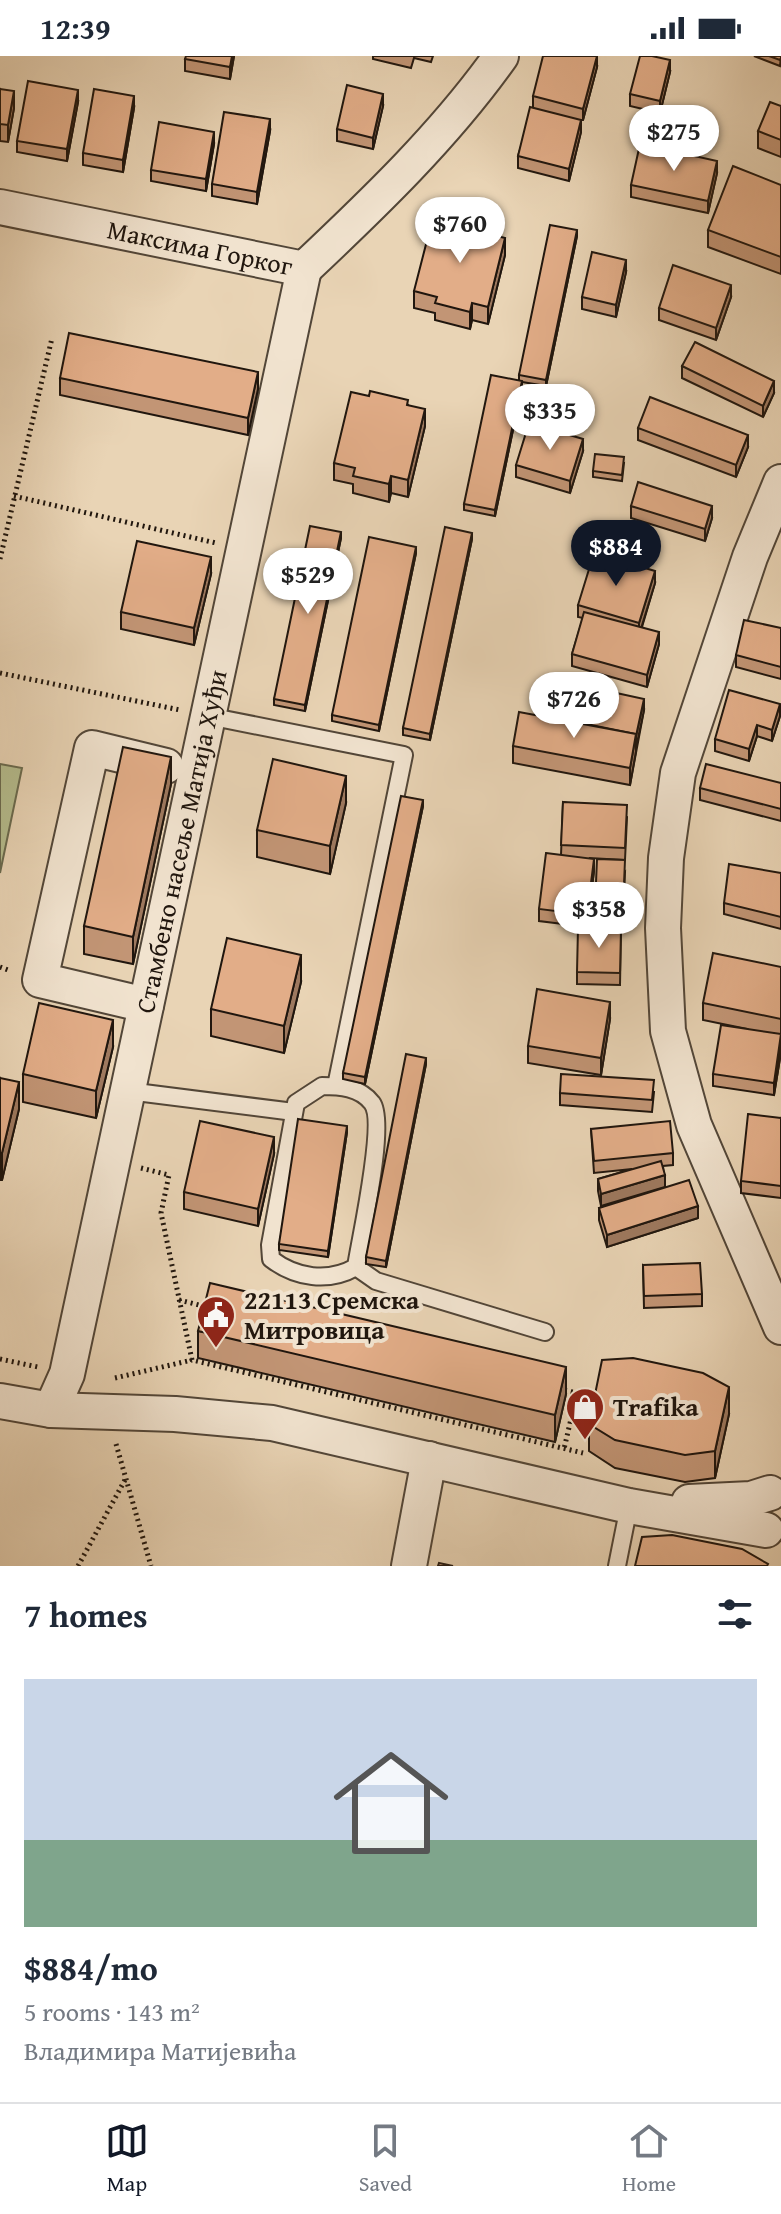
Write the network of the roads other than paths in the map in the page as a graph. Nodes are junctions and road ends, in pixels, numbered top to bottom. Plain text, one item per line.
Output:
1 (501, 56) edge
2 (0, 207) edge
3 (304, 269) junction
4 (781, 482) edge
5 (208, 716) junction
6 (196, 773) junction
7 (146, 1005) junction
8 (336, 1086) junction
9 (128, 1091) junction
10 (294, 1112) junction
11 (356, 1267) junction
12 (781, 1327) edge
13 (545, 1332) dead end
14 (0, 1401) edge
15 (51, 1410) junction
16 (429, 1459) junction
17 (776, 1486) edge
18 (629, 1506) junction
19 (774, 1541) edge
20 (409, 1566) edge
21 (617, 1566) edge

1 - 3 street, Максима Горког
2 - 3 street, Максима Горког
3 - 5 street, Стамбено насеље Матија Хуђи
4 - 12 street
5 - 6 street, Стамбено насеље Матија Хуђи
5 - 8 lane
6 - 7 street, Стамбено насеље Матија Хуђи
6 - 7 street
7 - 9 street, Стамбено насеље Матија Хуђи
8 - 10 lane
8 - 11 lane
9 - 10 lane
9 - 15 street, Стамбено насеље Матија Хуђи
10 - 11 lane
11 - 13 lane
14 - 15 street
15 - 16 street
16 - 18 street
16 - 20 street
17 - 18 street
17 - 19 street
18 - 19 street
18 - 21 lane

